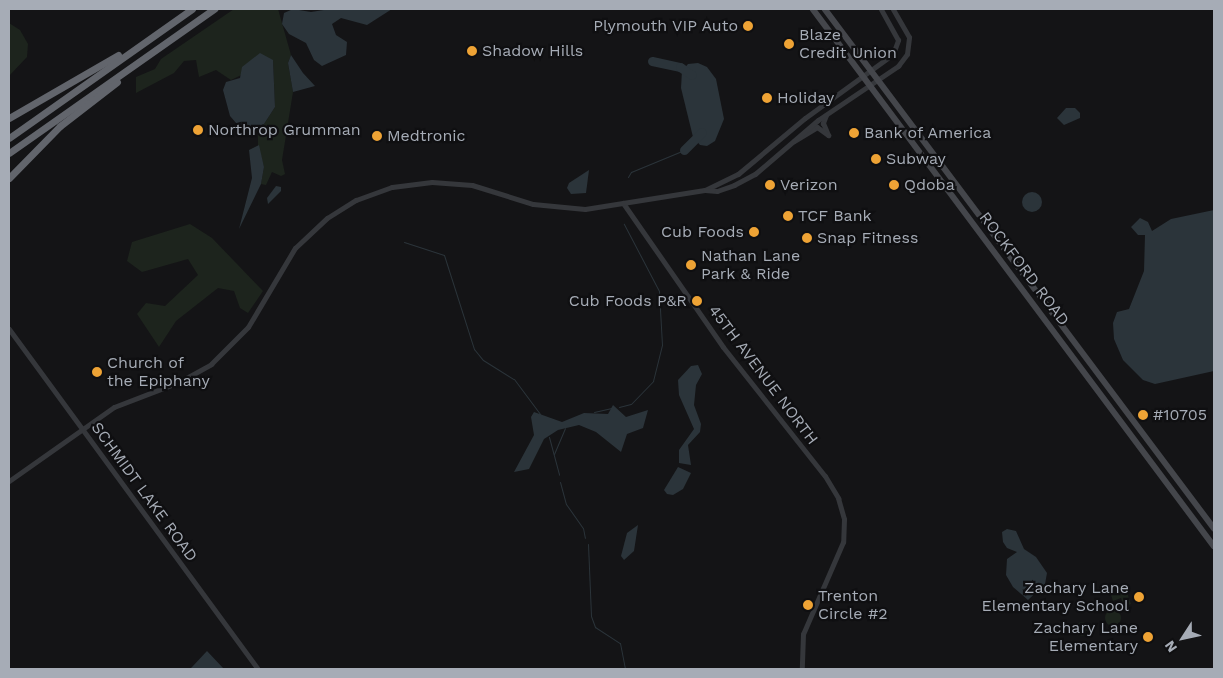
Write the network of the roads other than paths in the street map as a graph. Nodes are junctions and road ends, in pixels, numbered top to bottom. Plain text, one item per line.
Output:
1 (192, 9) edge
2 (214, 9) edge
3 (813, 9) edge
4 (825, 9) edge
5 (882, 9) edge
6 (893, 9) edge
7 (145, 42) junction
8 (152, 52) junction
9 (871, 72) junction
10 (862, 78) junction
11 (877, 80) junction
12 (867, 86) junction
13 (826, 115) junction
14 (9, 118) edge
15 (9, 138) edge
16 (790, 143) junction
17 (9, 153) edge
18 (9, 178) edge
19 (705, 190) junction
20 (623, 203) junction
21 (9, 329) edge
22 (82, 429) junction
23 (9, 481) edge
24 (1214, 528) edge
25 (1214, 546) edge
26 (258, 669) edge
27 (802, 669) edge

1 - 7 highway
2 - 8 highway
3 - 10 main road, ROCKFORD ROAD
4 - 9 main road, ROCKFORD ROAD
5 - 9 street
6 - 11 street
7 - 14 highway
7 - 15 highway
8 - 17 highway
8 - 18 highway
9 - 10 street
9 - 11 main road, ROCKFORD ROAD
10 - 12 main road, ROCKFORD ROAD
10 - 19 street
11 - 12 street
11 - 24 main road, ROCKFORD ROAD
12 - 13 street
12 - 25 main road, ROCKFORD ROAD
13 - 16 street
13 - 16 street
16 - 19 street
19 - 20 street
20 - 22 street
20 - 27 street, 45TH AVENUE NORTH
21 - 22 street, SCHMIDT LAKE ROAD
22 - 23 street
22 - 26 street, SCHMIDT LAKE ROAD

